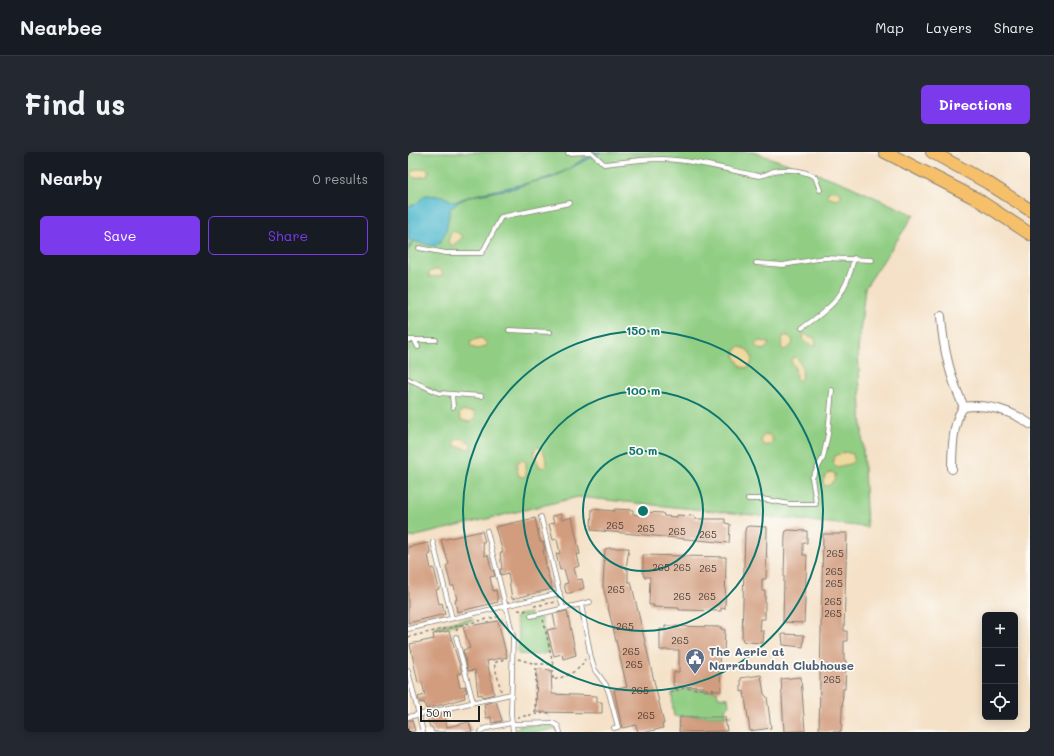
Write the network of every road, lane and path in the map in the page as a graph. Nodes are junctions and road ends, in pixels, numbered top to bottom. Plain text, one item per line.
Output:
1 (885, 152) edge
2 (932, 152) edge
3 (568, 153) edge
4 (820, 190) dead end
5 (570, 203) dead end
6 (1030, 210) edge
7 (1030, 234) edge
8 (419, 248) dead end
9 (854, 258) junction
10 (872, 260) dead end
11 (756, 263) dead end
12 (941, 316) dead end
13 (802, 328) dead end
14 (509, 330) dead end
15 (550, 332) dead end
16 (408, 340) edge
17 (415, 340) junction
18 (436, 340) dead end
19 (418, 347) dead end
20 (408, 379) edge
21 (832, 390) dead end
22 (452, 395) junction
23 (481, 396) dead end
24 (964, 406) junction
25 (453, 407) dead end
26 (1030, 424) edge
27 (952, 469) dead end
28 (748, 499) dead end
29 (541, 517) dead end
30 (487, 531) dead end
31 (433, 542) dead end
32 (560, 593) junction
33 (562, 601) junction
34 (590, 602) dead end
35 (580, 604) junction
36 (506, 606) junction
37 (563, 608) junction
38 (541, 613) junction
39 (508, 616) junction
40 (531, 616) dead end
41 (452, 618) junction
42 (460, 625) junction
43 (408, 629) edge
44 (408, 637) edge
45 (456, 637) joint
46 (590, 655) junction
47 (509, 657) dead end
48 (516, 659) dead end
49 (536, 664) junction
50 (553, 664) junction
51 (408, 671) edge
52 (533, 689) dead end
53 (536, 689) junction
54 (718, 690) dead end
55 (670, 692) dead end
56 (511, 694) junction
57 (502, 696) junction
58 (473, 702) junction
59 (535, 713) junction
60 (419, 715) junction
61 (550, 716) dead end
62 (408, 717) edge
63 (511, 717) junction
64 (512, 724) junction
65 (614, 728) dead end
66 (423, 732) edge
67 (480, 732) edge
68 (513, 732) edge
69 (560, 732) edge

1 - 7 main road
2 - 6 main road
3 - 4 lane
5 - 8 lane
9 - 10 lane
9 - 11 lane
9 - 13 lane
12 - 24 street
14 - 15 lane
16 - 17 lane
17 - 18 lane
17 - 19 lane
20 - 22 lane
21 - 28 lane
22 - 23 lane
22 - 25 lane
24 - 26 street
24 - 27 street
29 - 32 lane
30 - 36 lane
31 - 41 lane
32 - 33 lane
32 - 36 lane
33 - 37 lane
33 - 39 path
34 - 35 lane
35 - 37 lane
35 - 46 lane
36 - 39 lane
36 - 41 lane
37 - 38 lane
38 - 40 lane
38 - 50 path
39 - 42 path
39 - 56 lane
41 - 43 lane
42 - 44 path
42 - 45 path
45 - 58 lane
46 - 50 path
46 - 65 lane
47 - 57 path
48 - 49 path
49 - 50 path
49 - 53 path
51 - 60 lane
52 - 53 path
53 - 59 path
54 - 55 path
56 - 57 lane
56 - 63 lane
57 - 58 lane
58 - 60 lane
59 - 61 path
59 - 63 path
60 - 62 lane
60 - 66 lane
63 - 64 lane
64 - 67 lane
64 - 68 lane
64 - 69 lane

